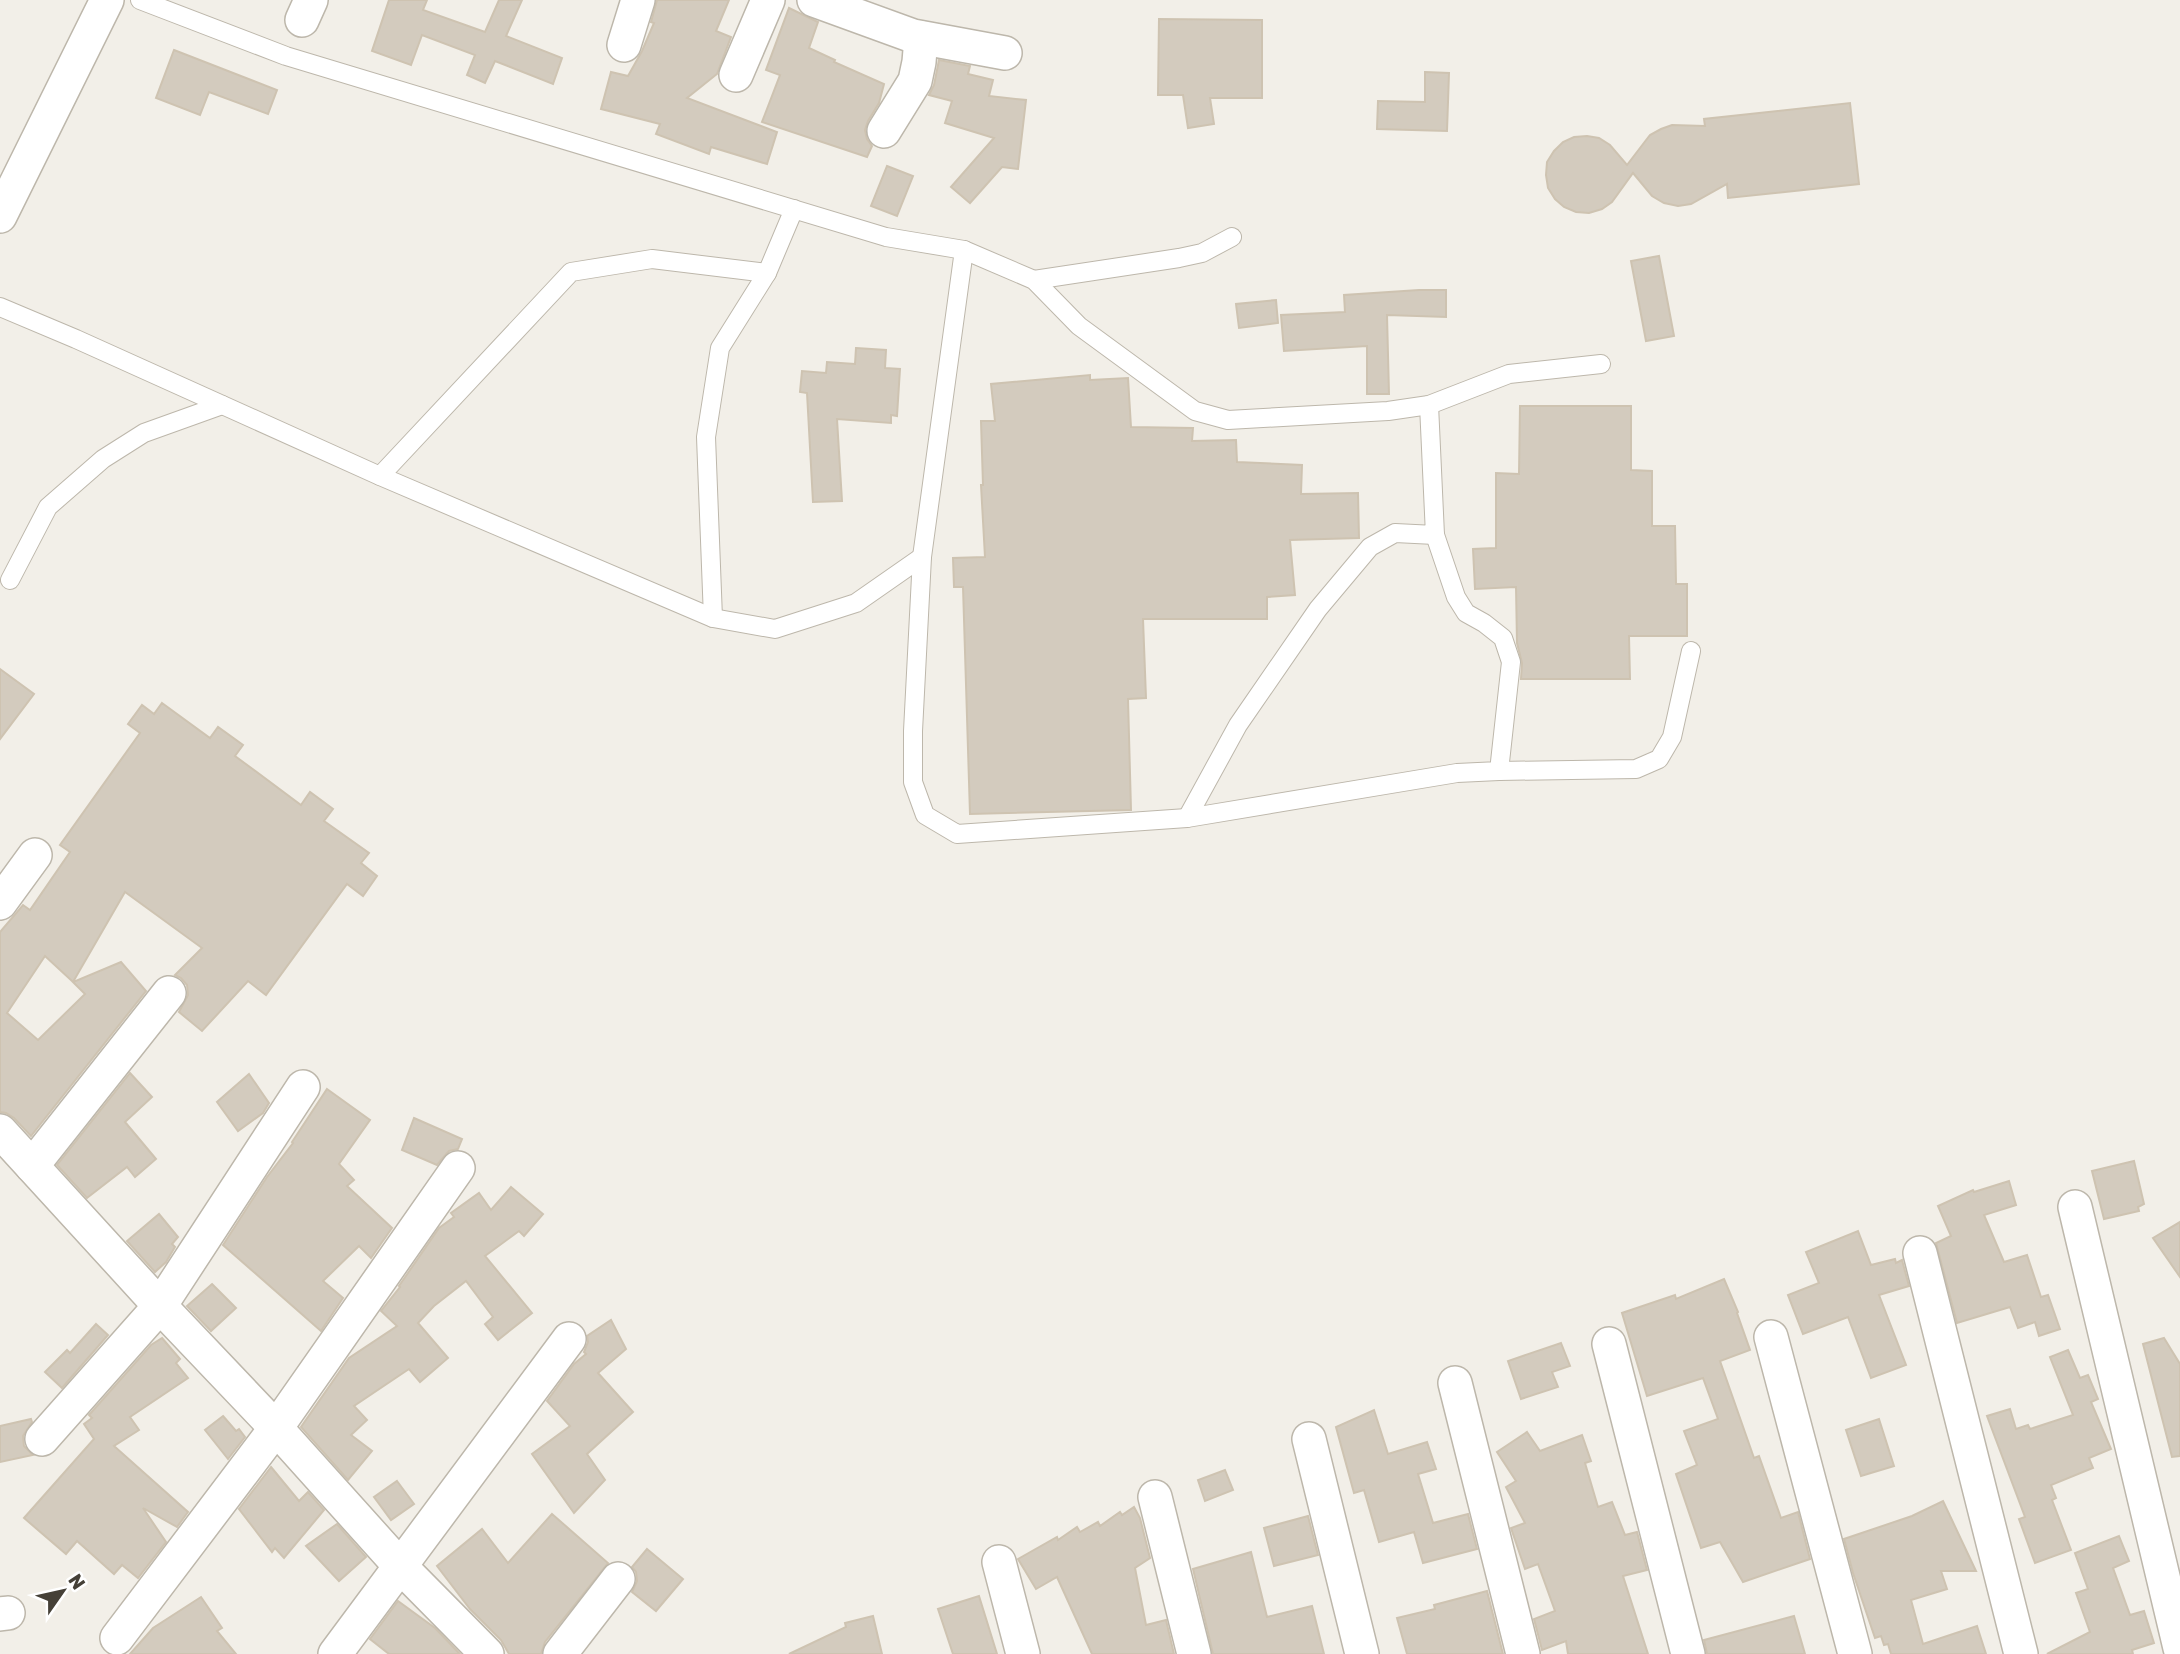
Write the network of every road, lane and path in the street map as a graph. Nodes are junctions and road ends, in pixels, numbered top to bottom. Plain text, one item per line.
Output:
1 (107, 0) edge
2 (140, 0) edge
3 (638, 0) edge
4 (768, 0) edge
5 (814, 0) edge
6 (921, 38) junction
7 (624, 45) dead end
8 (1005, 53) dead end
9 (736, 75) dead end
10 (884, 131) dead end
11 (794, 209) junction
12 (0, 216) edge
13 (1232, 237) dead end
14 (964, 250) junction
15 (767, 273) junction
16 (1034, 280) junction
17 (0, 307) edge
18 (1601, 363) dead end
19 (222, 405) junction
20 (1429, 405) junction
21 (380, 476) junction
22 (1435, 535) junction
23 (922, 557) junction
24 (10, 580) dead end
25 (713, 618) junction
26 (1691, 651) dead end
27 (1499, 771) junction
28 (1187, 818) junction
29 (35, 855) dead end
30 (0, 903) edge
31 (169, 993) dead end
32 (303, 1087) dead end
33 (0, 1131) edge
34 (32, 1166) junction
35 (458, 1168) dead end
36 (2075, 1207) dead end
37 (1920, 1254) dead end
38 (160, 1306) junction
39 (1771, 1337) dead end
40 (569, 1339) dead end
41 (1609, 1344) dead end
42 (1455, 1383) dead end
43 (276, 1428) junction
44 (42, 1439) dead end
45 (1308, 1439) dead end
46 (1155, 1497) dead end
47 (999, 1562) dead end
48 (400, 1566) junction
49 (618, 1579) dead end
50 (117, 1638) dead end
51 (2180, 1648) edge
52 (335, 1654) edge
53 (487, 1654) edge
54 (560, 1654) edge
55 (1023, 1654) edge
56 (1194, 1654) edge
57 (1362, 1654) edge
58 (1523, 1654) edge
59 (1688, 1654) edge
60 (1855, 1654) edge
61 (2021, 1654) edge

1 - 12 street
2 - 11 lane
3 - 7 street
4 - 9 street
5 - 6 street
6 - 8 street
6 - 10 street
11 - 14 lane
11 - 15 lane
13 - 16 lane
14 - 16 lane
14 - 23 lane
15 - 21 lane
15 - 25 lane
16 - 20 lane
17 - 19 lane
18 - 20 lane
19 - 21 lane
19 - 24 lane
20 - 22 lane
21 - 25 lane
22 - 27 lane
22 - 28 lane
23 - 25 lane
23 - 28 lane
26 - 27 lane
27 - 28 lane
29 - 30 street
31 - 34 street
32 - 38 street
33 - 34 street
34 - 38 street
35 - 43 street
36 - 51 street
37 - 61 street
38 - 43 street
38 - 44 street
39 - 60 street
40 - 48 street
41 - 59 street
42 - 58 street
43 - 48 street
43 - 50 street
45 - 57 street
46 - 56 street
47 - 55 street
48 - 52 street
48 - 53 street
49 - 54 street

